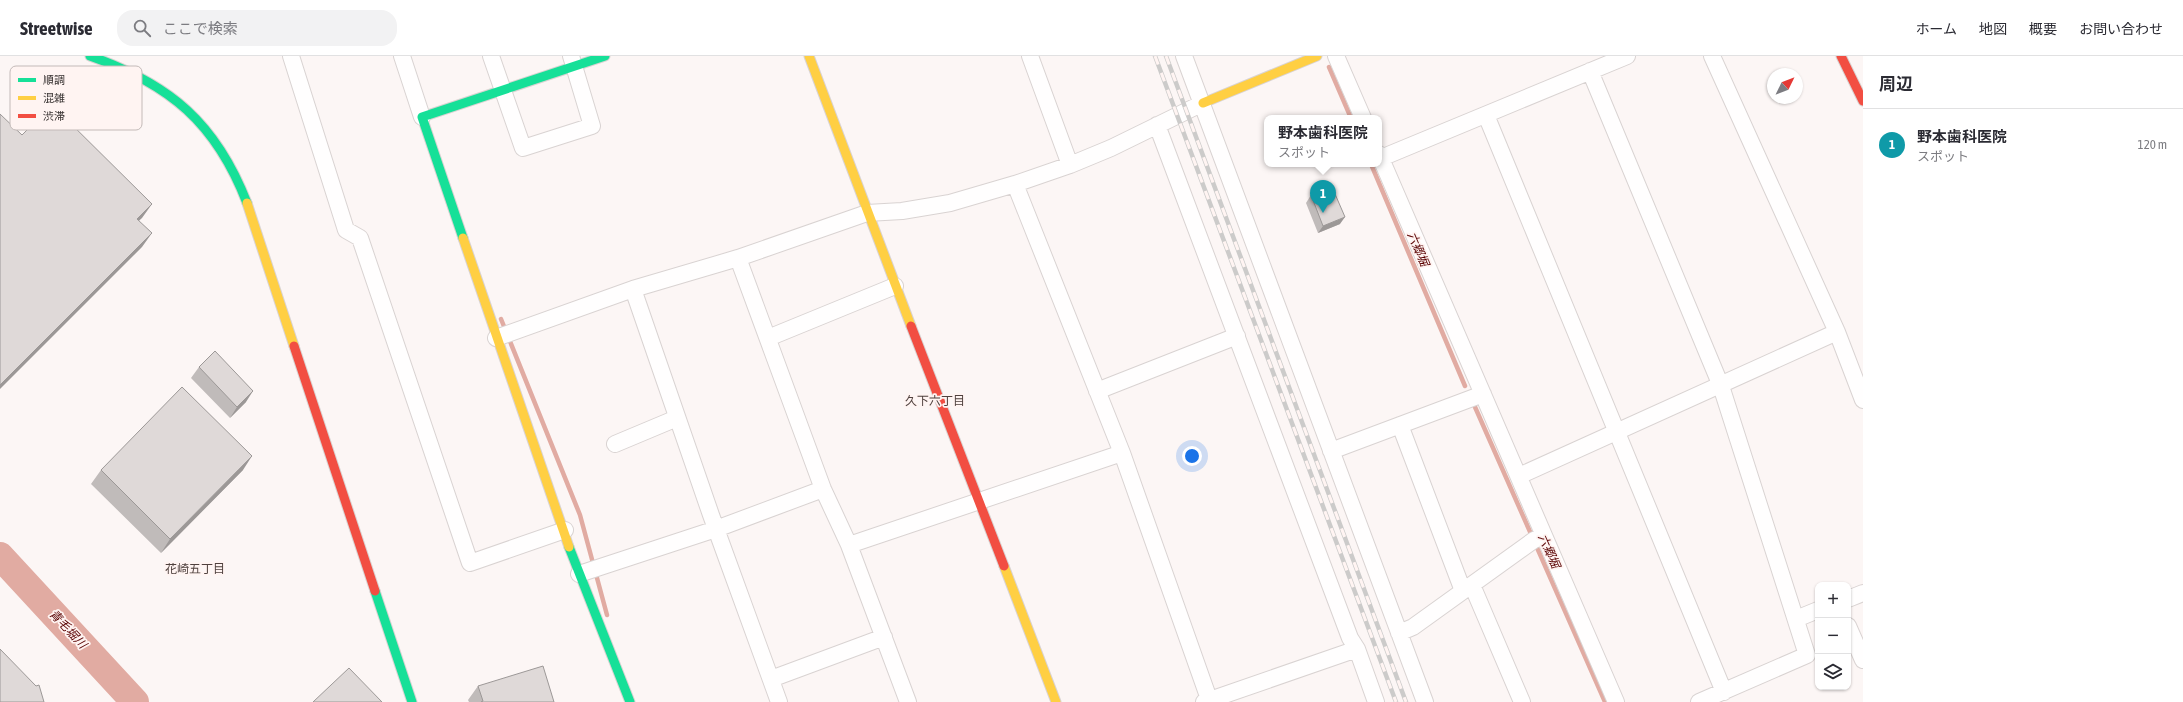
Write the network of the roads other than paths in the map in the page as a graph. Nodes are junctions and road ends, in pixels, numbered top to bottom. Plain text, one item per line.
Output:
1 (90, 56) edge
2 (291, 56) edge
3 (402, 56) edge
4 (491, 56) edge
5 (605, 56) edge
6 (809, 56) edge
7 (1030, 56) edge
8 (1184, 56) edge
9 (1317, 56) edge
10 (1336, 56) edge
11 (1627, 56) edge
12 (1712, 56) edge
13 (1847, 58) edge
14 (573, 61) edge
15 (121, 66) edge
16 (1590, 71) junction
17 (142, 77) edge
18 (503, 90) junction
19 (1863, 101) edge
20 (1203, 103) junction
21 (1362, 115) edge
22 (1486, 115) junction
23 (422, 117) junction
24 (1157, 126) junction
25 (1382, 155) edge
26 (1382, 161) edge
27 (1070, 165) junction
28 (1015, 184) junction
29 (867, 213) junction
30 (738, 258) junction
31 (895, 286) junction
32 (633, 289) junction
33 (1837, 332) junction
34 (1237, 336) junction
35 (496, 338) junction
36 (768, 338) junction
37 (1721, 386) junction
38 (1097, 391) junction
39 (1483, 394) junction
40 (1863, 400) edge
41 (677, 418) junction
42 (1400, 425) junction
43 (1617, 432) junction
44 (615, 444) dead end
45 (1331, 451) junction
46 (1122, 453) junction
47 (1519, 476) junction
48 (823, 489) junction
49 (978, 500) junction
50 (716, 529) junction
51 (565, 530) junction
52 (1544, 536) junction
53 (849, 545) junction
54 (579, 574) junction
55 (1467, 588) junction
56 (1863, 593) edge
57 (1851, 597) edge
58 (1815, 611) edge
59 (1796, 619) junction
60 (1399, 633) junction
61 (1851, 633) edge
62 (884, 637) junction
63 (1356, 649) junction
64 (1863, 660) edge
65 (771, 679) junction
66 (1724, 692) junction
67 (1208, 701) edge
68 (412, 702) edge
69 (630, 702) edge
70 (779, 702) edge
71 (908, 702) edge
72 (1056, 702) edge
73 (1376, 702) edge
74 (1425, 702) edge
75 (1522, 702) edge
76 (1616, 702) edge
77 (1699, 702) edge

1 - 15 street
2 - 51 street
3 - 23 street
4 - 18 street
5 - 14 street
6 - 29 street
7 - 27 street
8 - 20 street
9 - 20 street
10 - 21 street
11 - 16 street
12 - 33 street
13 - 19 street
14 - 18 street
14 - 18 street
16 - 22 street
16 - 37 street
17 - 68 street
18 - 23 street
20 - 24 street
20 - 45 street
22 - 25 street
22 - 43 street
23 - 35 street
24 - 27 street
24 - 34 street
26 - 39 street
27 - 28 street
28 - 29 street
28 - 38 street
29 - 30 street
29 - 31 street
30 - 32 street
30 - 36 street
31 - 36 street
31 - 49 street
32 - 35 street
32 - 41 street
33 - 37 street
33 - 40 street
34 - 38 street
34 - 63 street
35 - 51 street
36 - 48 street
37 - 43 street
37 - 59 street
38 - 46 street
39 - 42 street
39 - 47 street
41 - 44 street
41 - 50 street
42 - 45 street
42 - 55 street
43 - 47 street
43 - 66 street
45 - 60 street
46 - 49 street
46 - 67 street
47 - 52 street
48 - 50 street
48 - 53 street
49 - 53 street
49 - 72 street
50 - 54 street
50 - 65 street
51 - 54 street
52 - 55 street
52 - 76 street
53 - 62 street
54 - 69 street
55 - 60 street
55 - 75 street
56 - 57 street
58 - 59 street
59 - 66 street
60 - 74 street
61 - 64 street
62 - 65 street
62 - 71 street
63 - 67 street
63 - 73 street
65 - 70 street
66 - 77 street

